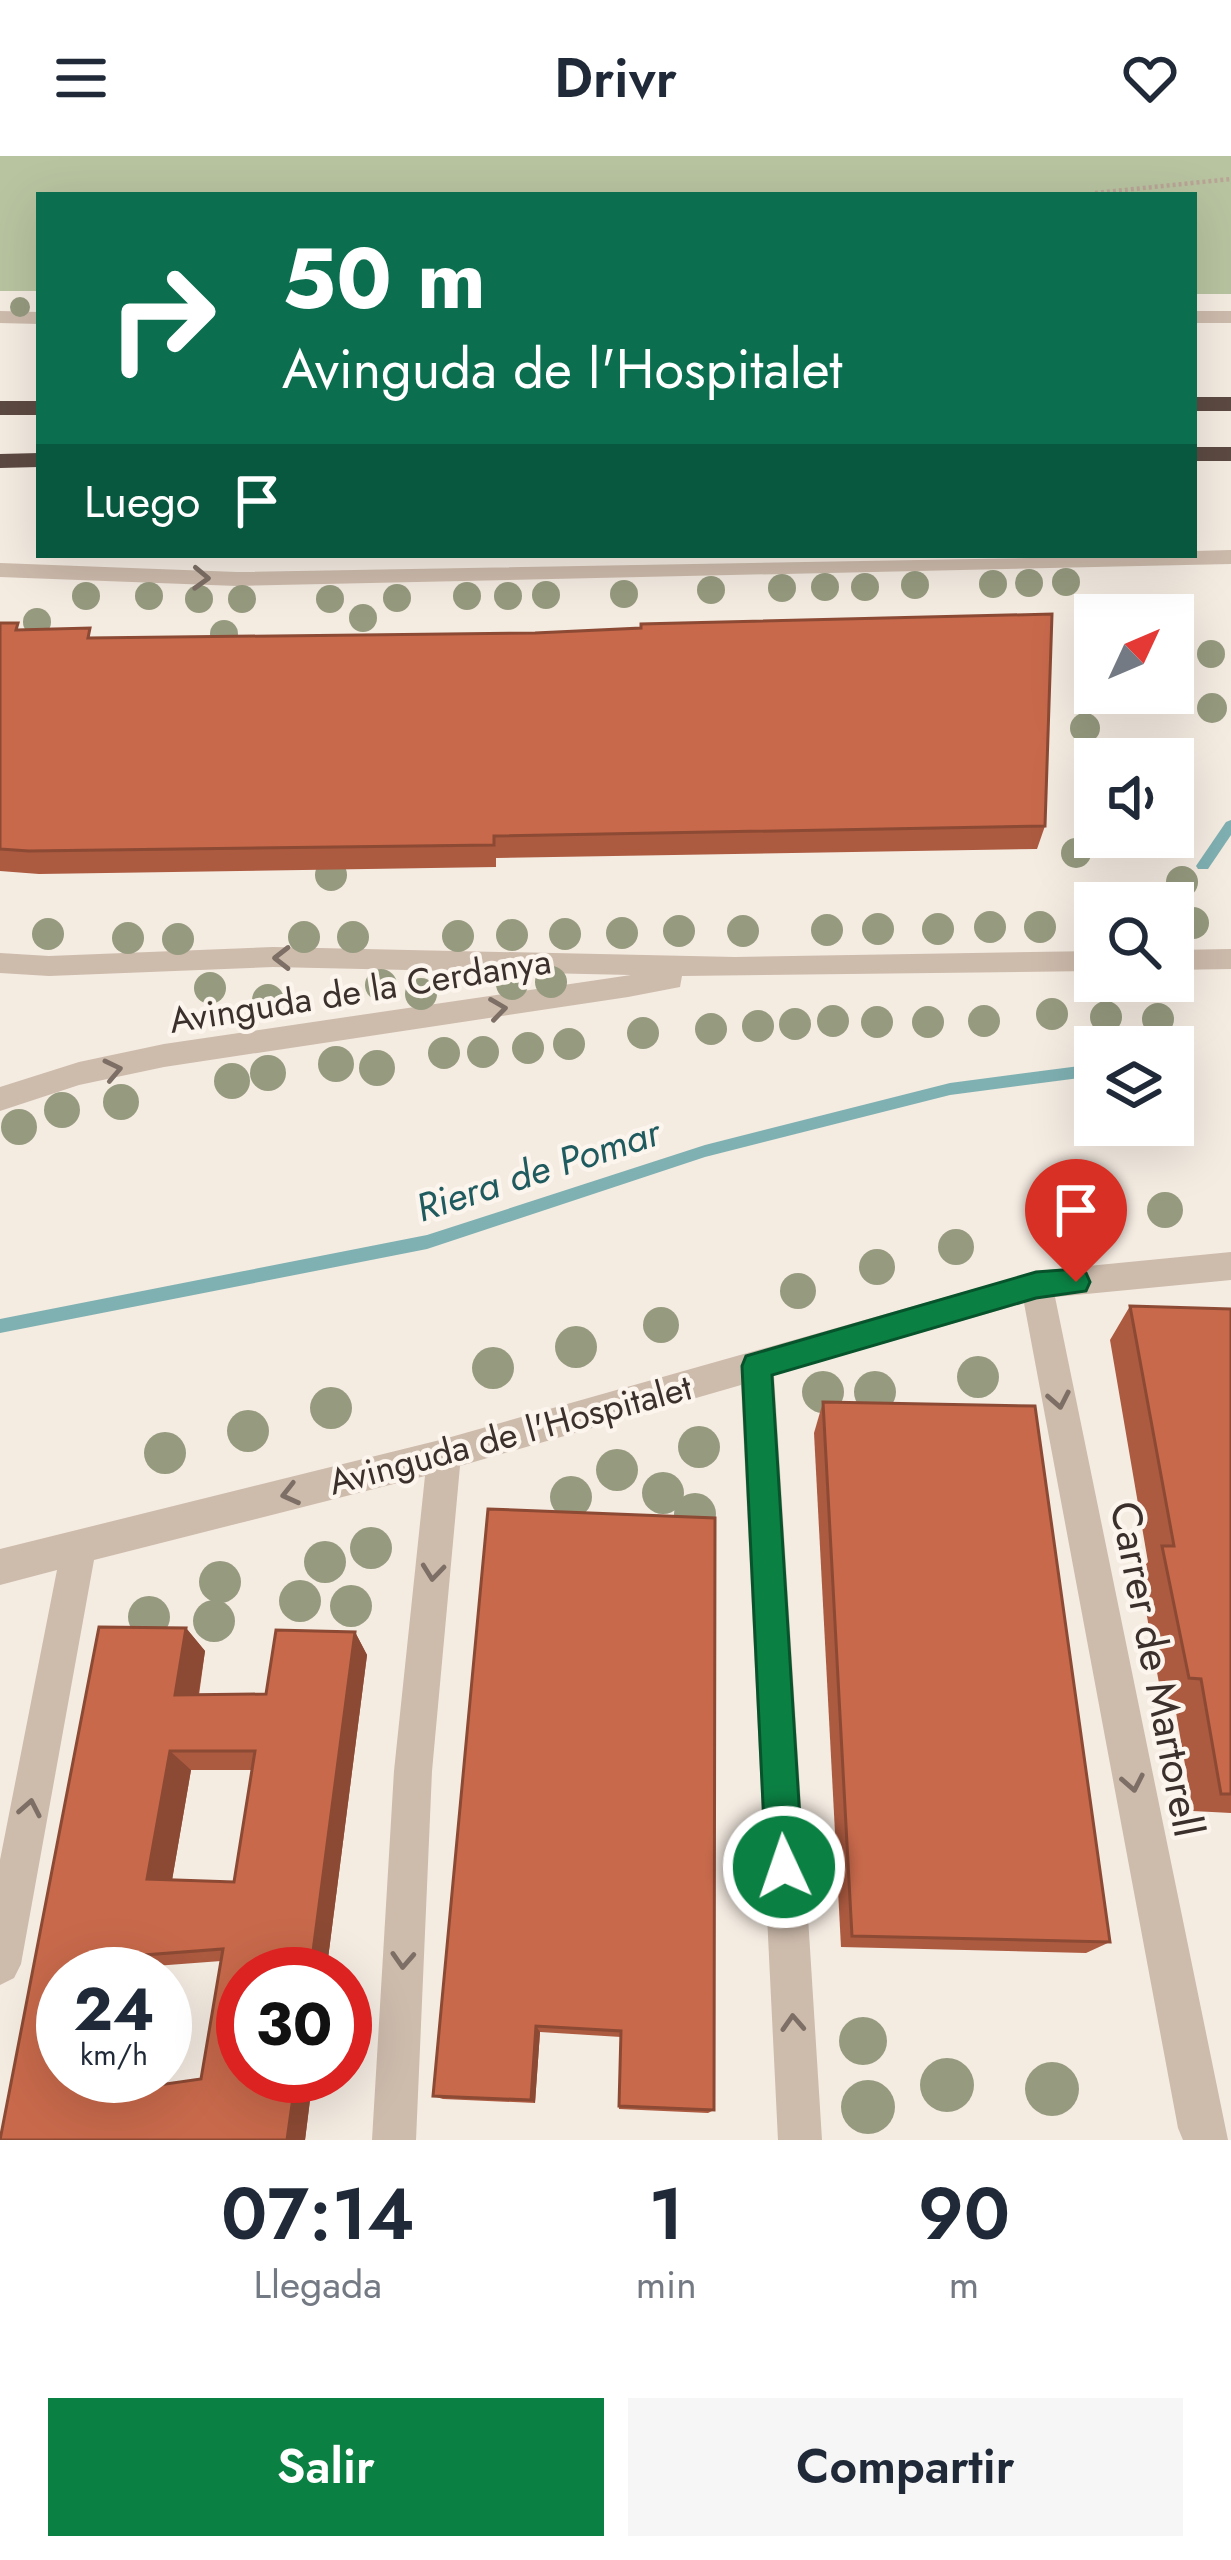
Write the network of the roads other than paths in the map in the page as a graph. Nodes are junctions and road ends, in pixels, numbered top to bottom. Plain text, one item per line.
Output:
1 (1197, 316) edge
2 (0, 317) edge
3 (1231, 317) edge
4 (36, 318) edge
5 (1197, 404) edge
6 (1231, 404) edge
7 (0, 408) edge
8 (36, 408) edge
9 (1197, 454) edge
10 (1231, 454) edge
11 (36, 460) edge
12 (0, 461) edge
13 (1231, 557) edge
14 (1186, 558) edge
15 (1197, 558) edge
16 (0, 570) edge
17 (1231, 959) edge
18 (1194, 960) edge
19 (1074, 961) edge
20 (0, 963) edge
21 (735, 967) junction
22 (0, 1099) edge
23 (1231, 1266) edge
24 (1036, 1285) junction
25 (757, 1366) junction
26 (444, 1455) junction
27 (79, 1548) junction
28 (0, 1567) edge
29 (0, 1964) edge
30 (394, 2140) edge
31 (800, 2140) edge
32 (1206, 2140) edge

1 - 3 street
2 - 4 street
5 - 6 highway
7 - 8 highway
9 - 10 highway
11 - 12 highway
15 -> 13 street
16 -> 14 street
17 - 18 street
19 - 21 street, Avinguda de la Cerdanya
21 -> 20 street, Avinguda de la Cerdanya
22 -> 21 street, Avinguda de la Cerdanya
23 - 24 street, Avinguda de l'Hospitalet
24 - 25 street, Avinguda de l'Hospitalet
24 -> 32 street, Carrer de Martorell
25 - 26 street, Avinguda de l'Hospitalet
31 -> 25 street
26 -> 27 street, Avinguda de l'Hospitalet
26 -> 30 street
27 - 28 street, Avinguda de l'Hospitalet
29 -> 27 street

